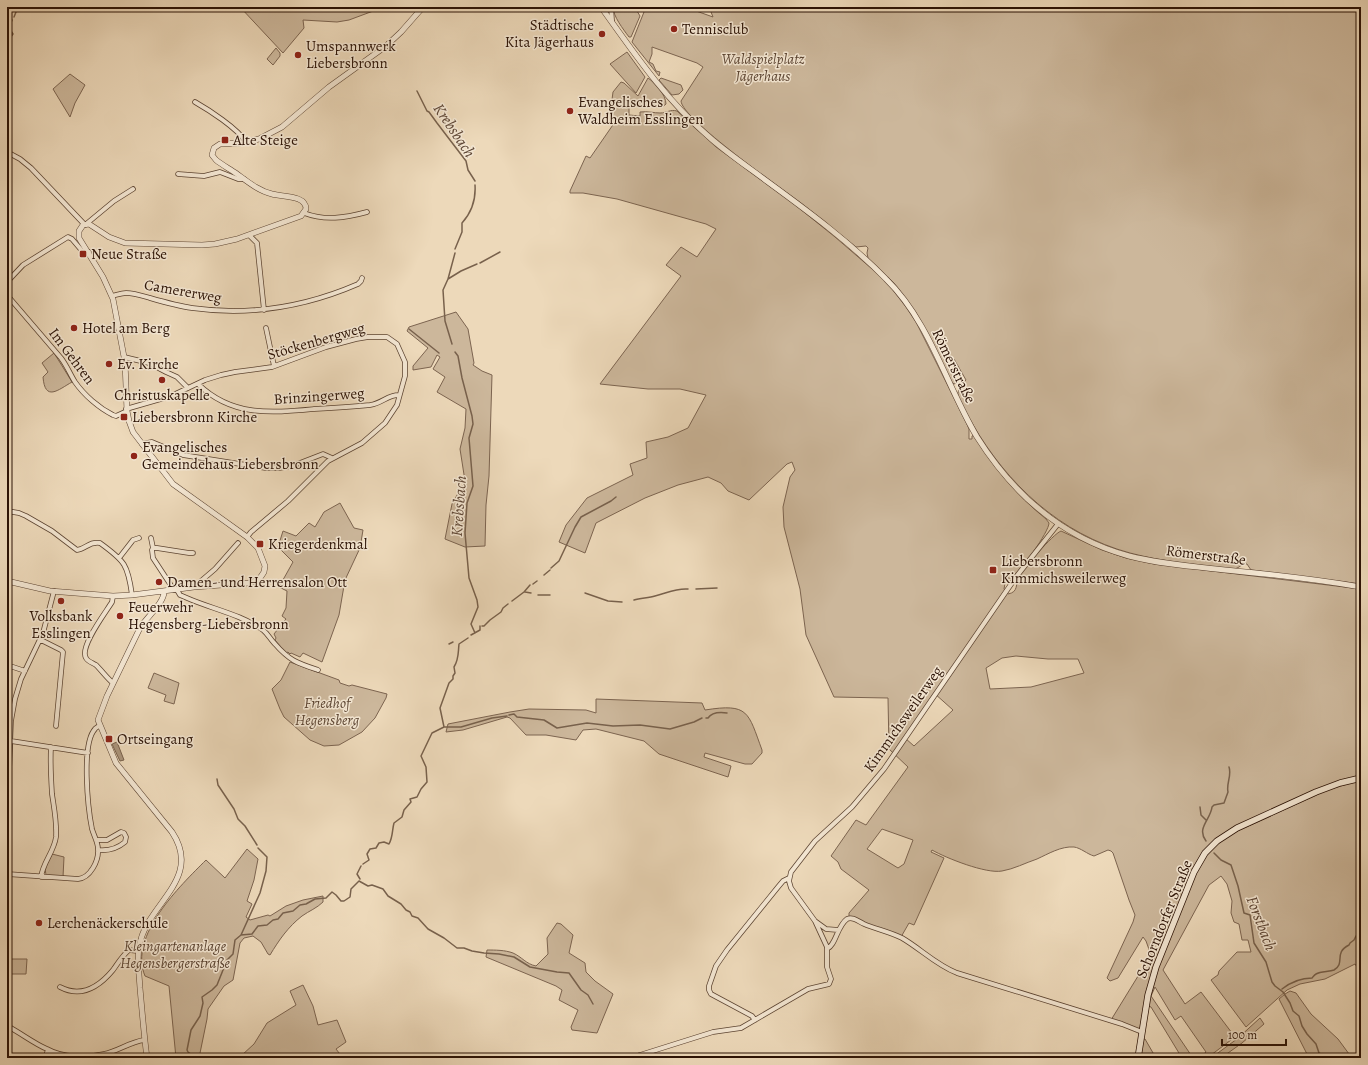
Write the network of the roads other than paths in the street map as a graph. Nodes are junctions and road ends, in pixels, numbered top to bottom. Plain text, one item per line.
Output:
1 (423, 7) edge
2 (601, 7) edge
3 (611, 7) edge
4 (612, 22) junction
5 (195, 102) dead end
6 (246, 142) junction
7 (7, 152) edge
8 (178, 174) dead end
9 (244, 179) junction
10 (133, 189) dead end
11 (367, 212) dead end
12 (304, 213) junction
13 (84, 225) junction
14 (249, 235) junction
15 (89, 252) junction
16 (362, 278) dead end
17 (7, 282) edge
18 (7, 295) edge
19 (112, 296) junction
20 (264, 310) junction
21 (266, 328) dead end
22 (124, 357) junction
23 (274, 366) junction
24 (198, 384) junction
25 (188, 388) junction
26 (399, 396) junction
27 (126, 410) junction
28 (142, 444) junction
29 (332, 458) junction
30 (7, 511) edge
31 (1058, 524) junction
32 (247, 537) junction
33 (139, 538) dead end
34 (151, 538) dead end
35 (238, 543) dead end
36 (153, 548) junction
37 (193, 553) dead end
38 (119, 558) junction
39 (7, 581) edge
40 (199, 586) junction
41 (1361, 587) edge
42 (175, 590) junction
43 (54, 591) junction
44 (164, 591) junction
45 (132, 595) junction
46 (113, 596) junction
47 (41, 640) junction
48 (7, 665) edge
49 (318, 670) dead end
50 (25, 671) junction
51 (114, 683) junction
52 (56, 726) dead end
53 (100, 726) junction
54 (9, 732) edge
55 (11, 741) junction
56 (51, 748) junction
57 (88, 753) junction
58 (1361, 778) edge
59 (8, 783) edge
60 (7, 825) edge
61 (96, 840) junction
62 (98, 850) junction
63 (7, 874) edge
64 (41, 877) junction
65 (789, 878) junction
66 (815, 921) junction
67 (838, 930) junction
68 (827, 949) junction
69 (138, 951) junction
70 (60, 987) dead end
71 (755, 1020) junction
72 (7, 1026) edge
73 (1142, 1032) junction
74 (144, 1040) junction
75 (48, 1050) junction
76 (45, 1058) edge
77 (147, 1058) edge
78 (634, 1058) edge
79 (1138, 1058) edge

1 - 6 street
2 - 4 street, Römerstraße
3 - 4 street
4 - 31 street, Römerstraße
5 - 6 street
6 - 9 street
7 - 13 street
8 - 9 street
9 - 12 street
10 - 13 street
11 - 12 street
12 - 14 street
13 - 14 street
13 - 15 street
14 - 20 street
15 - 17 street
15 - 19 street
16 - 20 street, Camererweg
18 - 27 street, Im Gehren
19 - 20 street, Camererweg
19 - 22 street
21 - 23 street
22 - 25 street
22 - 27 street
23 - 24 street, Stöckenbergweg
23 - 26 street, Stöckenbergweg
24 - 25 street, Stöckenbergweg
24 - 26 street, Brinzingerweg
25 - 27 street, Stöckenbergweg
26 - 29 street, Stöckenbergweg
27 - 28 street
28 - 29 street
28 - 32 street
29 - 32 street
30 - 38 street
31 - 41 street, Römerstraße
31 - 65 street, Kimmichsweilerweg
32 - 40 street
33 - 38 street
34 - 36 street
35 - 40 street
36 - 37 street
36 - 42 street
38 - 45 street
39 - 43 street
40 - 42 street
42 - 44 street
42 - 49 street
43 - 46 street
43 - 47 street
44 - 45 street
44 - 51 street
45 - 46 street
46 - 51 street
47 - 50 street
47 - 52 street
48 - 50 street
50 - 54 street
51 - 53 street
53 - 57 street
53 - 69 street
54 - 55 street
55 - 56 street
55 - 59 street
56 - 57 street
56 - 64 street
57 - 61 street
58 - 73 main road, Schorndorfer Straße
59 - 60 street
61 - 62 street
61 - 62 street
62 - 64 street
63 - 64 street
65 - 66 street
65 - 71 street, Kimmichsweilerweg
66 - 67 street
66 - 68 street
67 - 68 street
67 - 73 street
68 - 71 street
69 - 70 street
69 - 74 street
71 - 78 street
72 - 75 street
73 - 79 main road, Schorndorfer Straße
74 - 75 street
74 - 77 street
75 - 76 street

